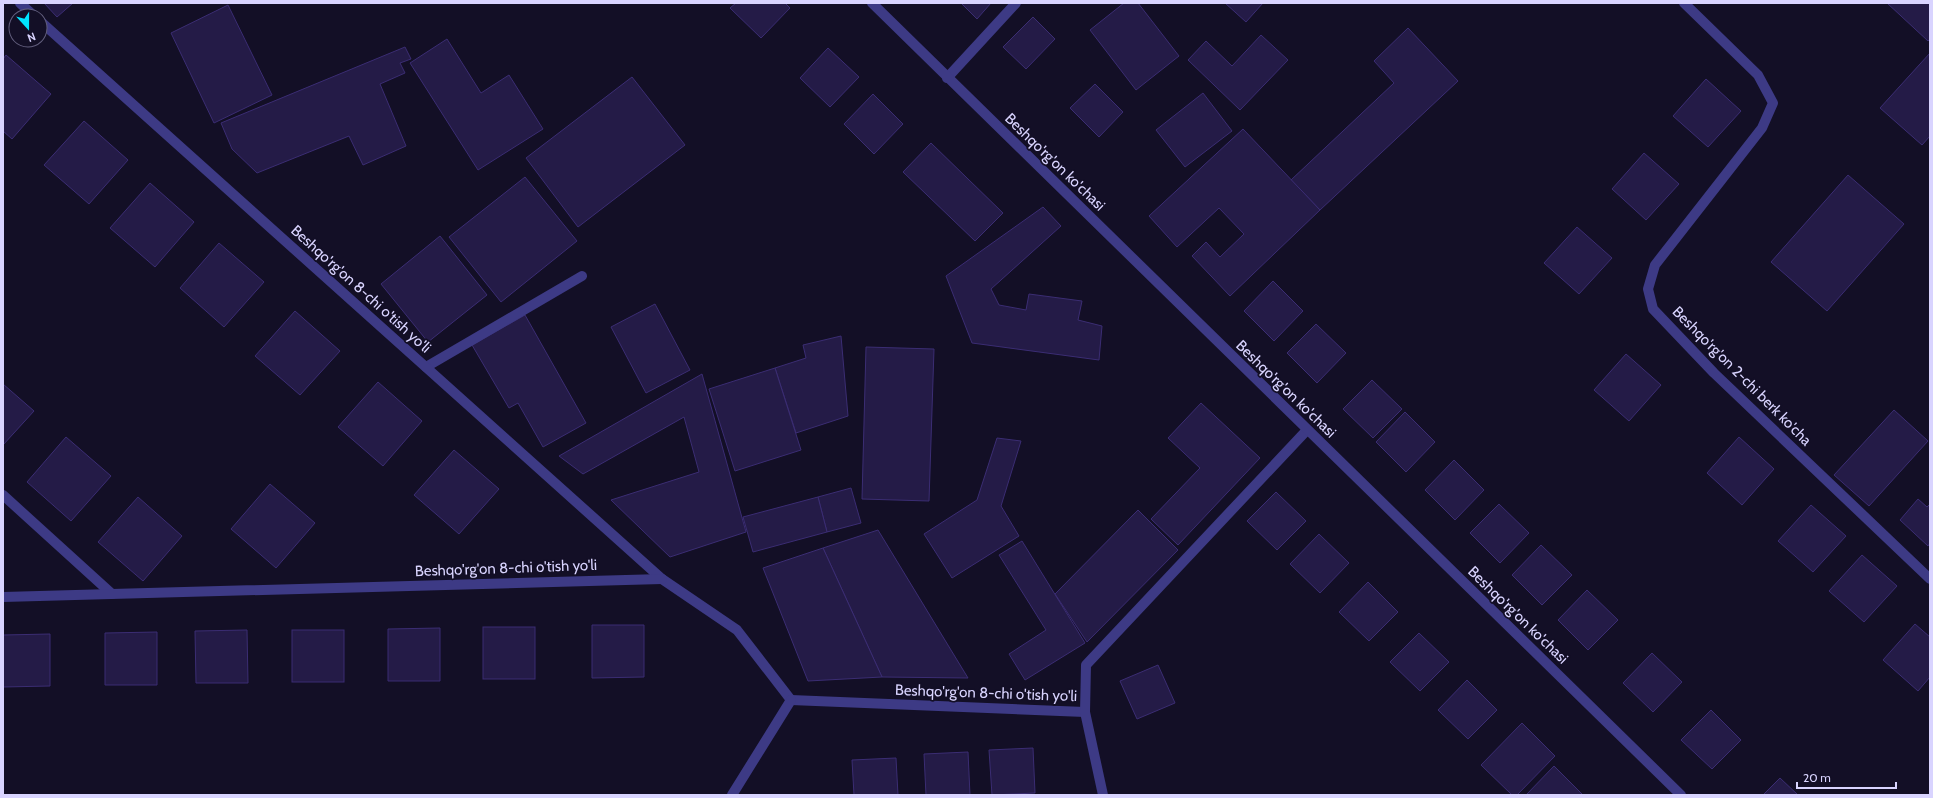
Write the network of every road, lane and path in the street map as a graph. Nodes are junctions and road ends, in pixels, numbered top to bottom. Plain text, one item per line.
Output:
1 (872, 3) edge
2 (1016, 3) edge
3 (1684, 3) edge
4 (48, 28) edge
5 (947, 78) junction
6 (582, 276) dead end
7 (426, 367) junction
8 (1307, 430) junction
9 (3, 495) edge
10 (662, 579) junction
11 (1930, 579) edge
12 (112, 594) junction
13 (3, 597) edge
14 (791, 700) junction
15 (1085, 712) junction
16 (732, 795) edge
17 (1103, 795) edge
18 (1681, 795) edge

1 - 5 street, Beshqo'rg'on ko'chasi
2 - 5 street
3 - 11 street, Beshqo'rg'on 2-chi berk ko'cha
4 - 7 street, Beshqo'rg'on 8-chi o'tish yo'li
5 - 8 street, Beshqo'rg'on ko'chasi
6 - 7 street
7 - 10 street, Beshqo'rg'on 8-chi o'tish yo'li
8 - 15 street, Beshqo'rg'on 8-chi o'tish yo'li
8 - 18 street, Beshqo'rg'on ko'chasi
9 - 12 street
10 - 12 street, Beshqo'rg'on 8-chi o'tish yo'li
10 - 14 street, Beshqo'rg'on 8-chi o'tish yo'li
12 - 13 street, Beshqo'rg'on 8-chi o'tish yo'li
14 - 15 street, Beshqo'rg'on 8-chi o'tish yo'li
14 - 16 street
15 - 17 street

